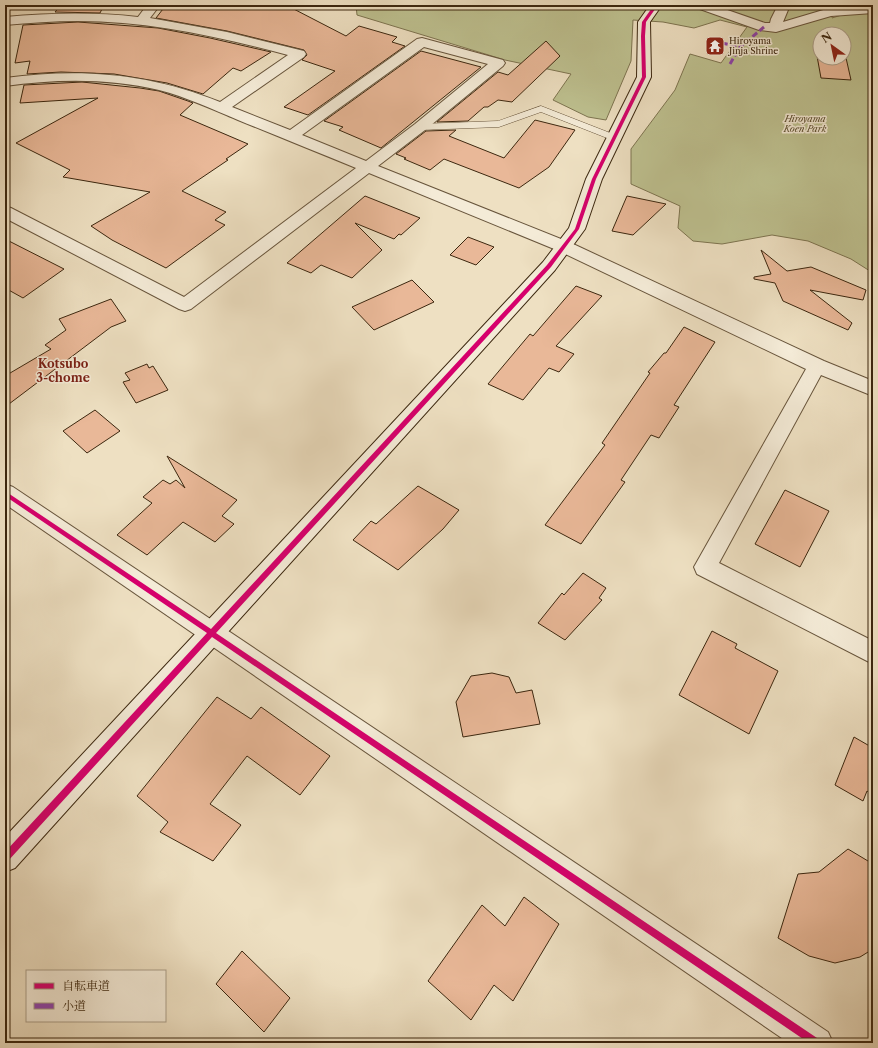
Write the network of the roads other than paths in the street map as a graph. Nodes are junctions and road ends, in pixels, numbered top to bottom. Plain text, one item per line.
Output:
1 (22, 5) edge
2 (154, 5) edge
3 (656, 5) edge
4 (701, 5) edge
5 (784, 5) edge
6 (873, 9) edge
7 (20, 19) junction
8 (5, 21) edge
9 (141, 21) junction
10 (776, 28) junction
11 (5, 82) edge
12 (222, 107) junction
13 (420, 127) junction
14 (292, 136) junction
15 (615, 138) junction
16 (366, 168) junction
17 (5, 211) edge
18 (565, 246) junction
19 (817, 366) junction
20 (873, 389) edge
21 (5, 493) edge
22 (212, 632) junction
23 (873, 653) edge
24 (5, 858) edge
25 (817, 1043) edge

1 - 7 street
2 - 9 street
3 - 15 street
4 - 10 street
5 - 10 street
6 - 10 street
7 - 8 street
7 - 9 street
9 - 12 street
11 - 12 street
12 - 14 street
13 - 14 street
13 - 15 lane
13 - 16 street
14 - 16 street
15 - 18 street
16 - 17 street
16 - 18 street
18 - 19 street
18 - 22 street
19 - 20 street
19 - 23 street
21 - 22 street
22 - 24 street
22 - 25 street

